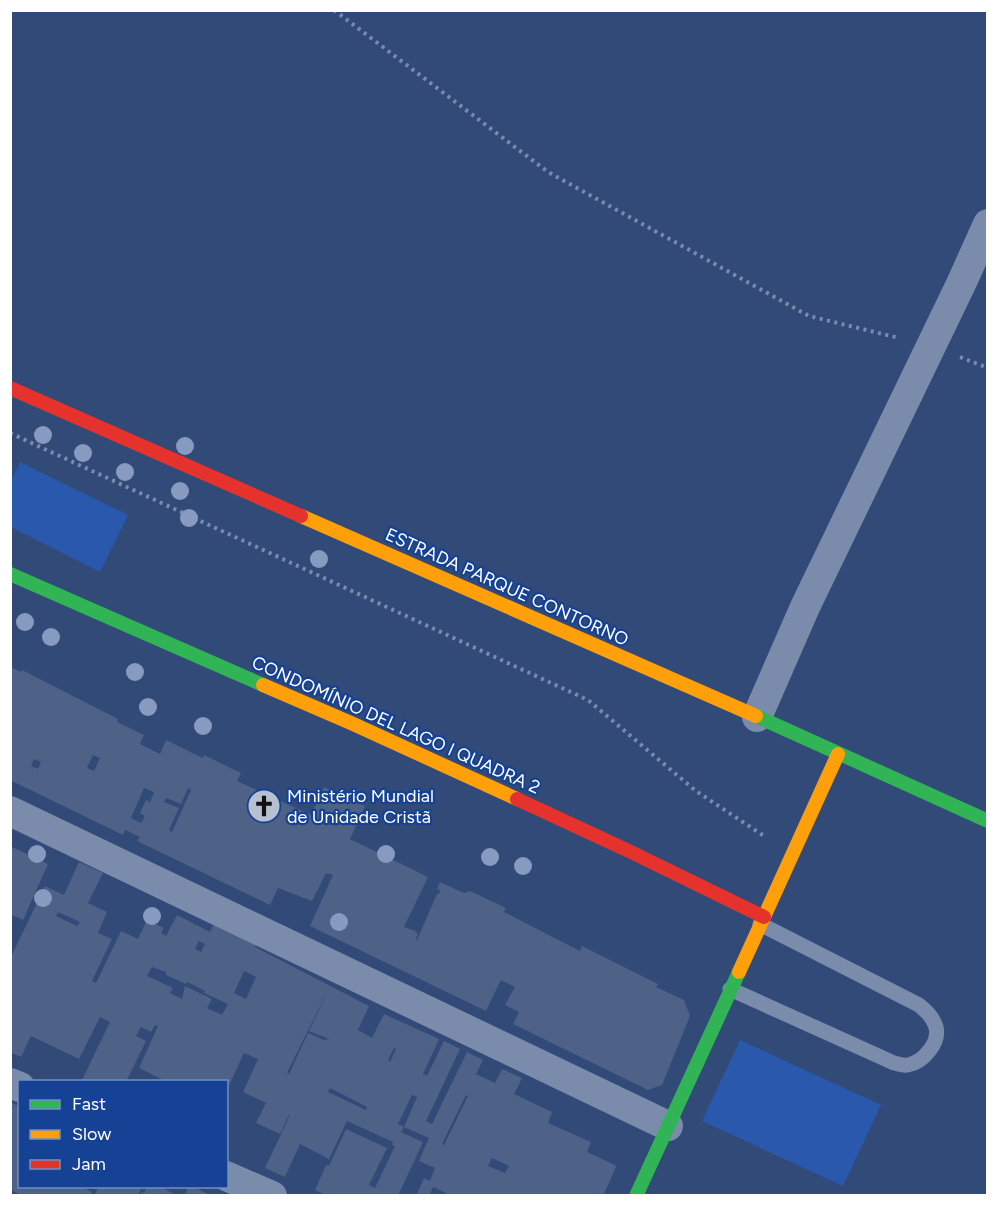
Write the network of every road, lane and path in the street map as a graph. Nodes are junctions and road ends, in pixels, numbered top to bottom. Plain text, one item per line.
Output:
1 (334, 10) edge
2 (987, 224) edge
3 (931, 346) junction
4 (10, 388) edge
5 (10, 433) edge
6 (10, 574) edge
7 (757, 717) junction
8 (838, 754) junction
9 (10, 811) edge
10 (987, 821) edge
11 (792, 854) junction
12 (762, 921) junction
13 (730, 989) junction
14 (668, 1126) junction
15 (228, 1177) edge
16 (272, 1196) edge
17 (636, 1196) edge

1 - 3 path
2 - 3 street
3 - 7 street
4 - 7 street, ESTRADA PARQUE CONTORNO
5 - 11 path
6 - 12 street, CONDOMÍNIO DEL LAGO I QUADRA 2
7 - 8 street, ESTRADA PARQUE CONTORNO
8 - 10 street, ESTRADA PARQUE CONTORNO
8 - 11 street
9 - 14 street
11 - 12 street
12 - 13 street
12 - 13 lane
13 - 14 street
14 - 17 street
15 - 16 street

